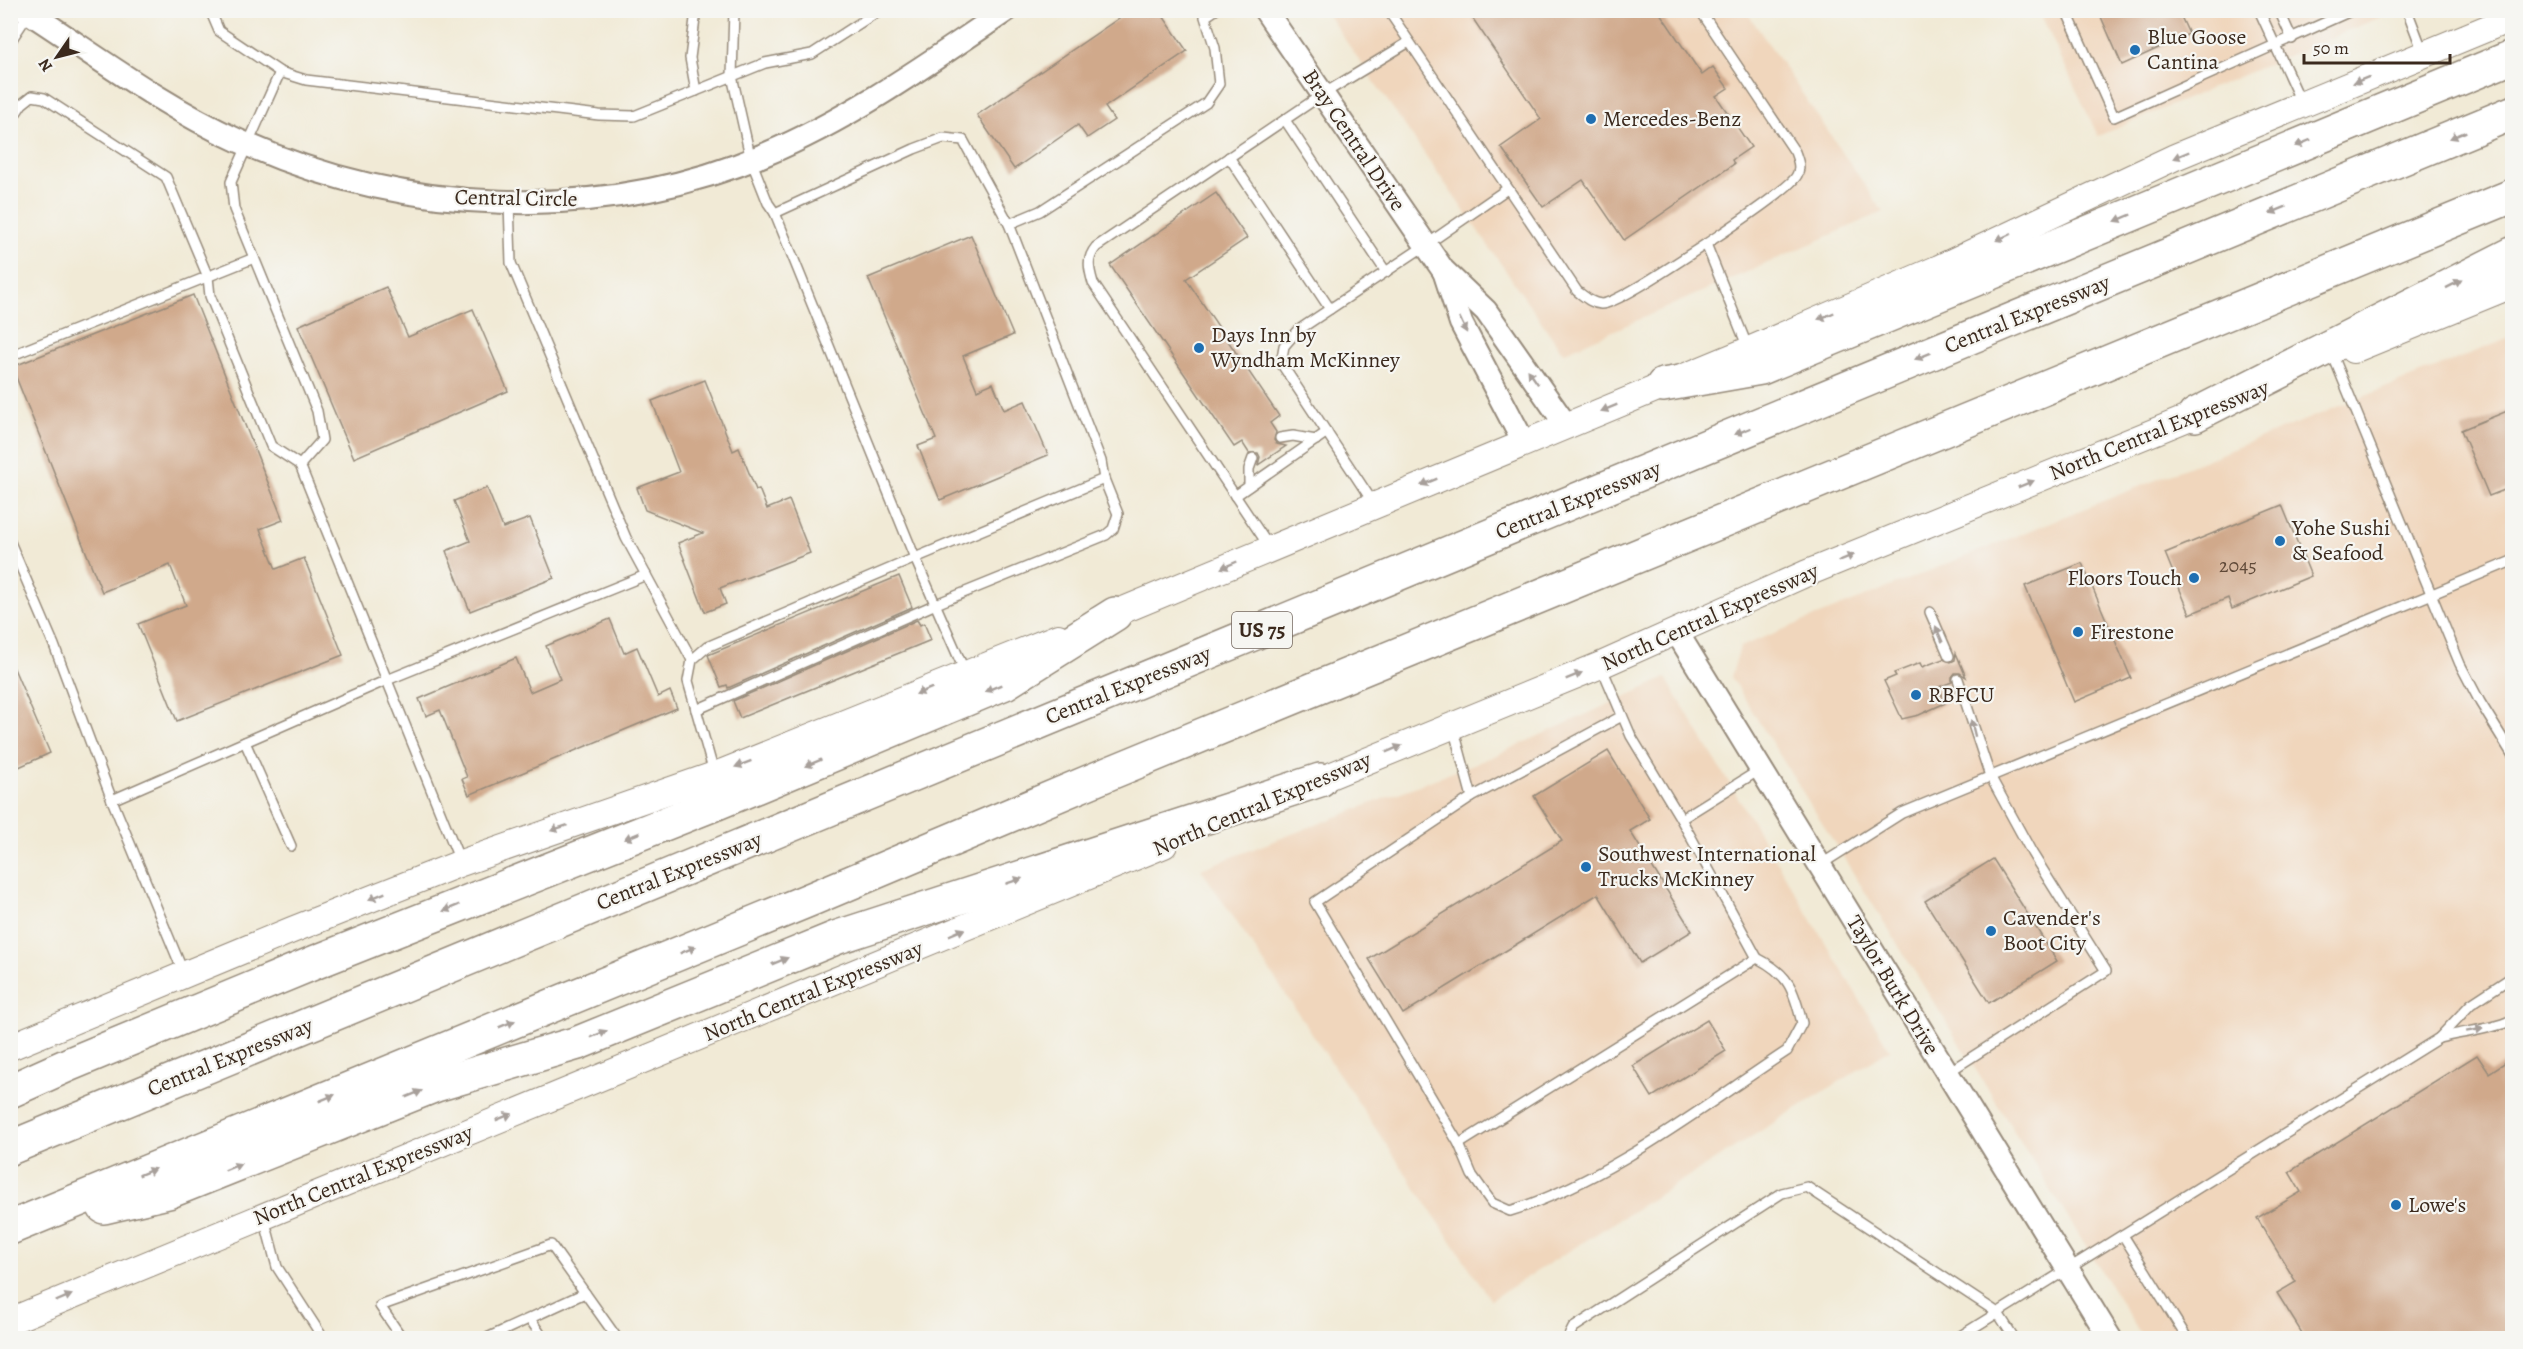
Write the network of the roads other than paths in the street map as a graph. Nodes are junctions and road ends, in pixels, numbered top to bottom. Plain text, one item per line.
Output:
1 (210, 10) edge
2 (734, 10) edge
3 (880, 10) edge
4 (1007, 10) edge
5 (1196, 10) edge
6 (1215, 10) edge
7 (1265, 10) edge
8 (1388, 10) edge
9 (1701, 10) edge
10 (2066, 10) edge
11 (2259, 10) edge
12 (2279, 10) edge
13 (2353, 10) edge
14 (2406, 10) edge
15 (696, 11) edge
16 (28, 12) edge
17 (1205, 17) junction
18 (2512, 18) edge
19 (2292, 39) junction
20 (10, 42) edge
21 (1409, 42) junction
22 (2275, 46) junction
23 (2424, 54) junction
24 (2512, 57) edge
25 (280, 72) junction
26 (732, 76) junction
27 (696, 91) junction
28 (1323, 94) junction
29 (2302, 105) junction
30 (2512, 113) edge
31 (1285, 120) junction
32 (10, 122) edge
33 (247, 144) junction
34 (1229, 158) junction
35 (751, 160) junction
36 (1507, 189) junction
37 (2512, 196) edge
38 (509, 202) junction
39 (775, 213) junction
40 (1009, 224) junction
41 (1706, 244) junction
42 (1426, 245) junction
43 (2512, 254) edge
44 (254, 258) junction
45 (1443, 270) junction
46 (1386, 272) junction
47 (208, 277) junction
48 (2512, 285) edge
49 (1330, 309) junction
50 (1749, 350) junction
51 (10, 356) edge
52 (2334, 358) junction
53 (1663, 385) junction
54 (2195, 415) junction
55 (1566, 425) junction
56 (1327, 432) junction
57 (1280, 438) dead end
58 (1316, 440) junction
59 (1524, 443) junction
60 (1252, 458) dead end
61 (300, 465) junction
62 (1104, 479) junction
63 (1249, 486) junction
64 (1235, 496) junction
65 (1375, 505) junction
66 (10, 542) edge
67 (1270, 548) junction
68 (915, 558) junction
69 (2512, 561) edge
70 (646, 575) junction
71 (2432, 594) junction
72 (936, 604) junction
73 (1930, 612) dead end
74 (1115, 614) junction
75 (1676, 631) junction
76 (1949, 656) dead end
77 (692, 660) junction
78 (1601, 665) junction
79 (966, 674) junction
80 (387, 680) junction
81 (1958, 680) dead end
82 (696, 710) junction
83 (1622, 716) junction
84 (1453, 724) junction
85 (246, 742) junction
86 (2512, 754) edge
87 (1761, 769) junction
88 (714, 775) junction
89 (1990, 776) junction
90 (1320, 780) junction
91 (1472, 796) junction
92 (112, 800) junction
93 (1681, 819) junction
94 (291, 846) dead end
95 (461, 863) junction
96 (1820, 865) junction
97 (1757, 958) junction
98 (184, 975) junction
99 (2512, 977) edge
100 (2510, 1021) dead end
101 (2439, 1038) junction
102 (10, 1047) edge
103 (1947, 1073) junction
104 (10, 1091) edge
105 (1459, 1144) junction
106 (10, 1148) edge
107 (263, 1215) junction
108 (13, 1228) edge
109 (2122, 1235) junction
110 (2067, 1269) junction
111 (585, 1293) junction
112 (1998, 1313) junction
113 (530, 1319) junction
114 (10, 1321) edge
115 (323, 1338) edge
116 (402, 1338) edge
117 (487, 1338) edge
118 (543, 1338) edge
119 (617, 1338) edge
120 (1568, 1338) edge
121 (1957, 1338) edge
122 (2014, 1338) edge
123 (2110, 1338) edge
124 (2187, 1338) edge

1 - 25 lane
2 - 26 lane
3 - 26 lane
4 - 35 street, Central Circle
5 - 17 lane
6 - 17 lane
7 - 28 street, Bray Central Drive
8 - 21 lane
9 - 41 lane
10 - 22 lane
11 - 22 lane
12 - 19 lane
13 - 19 lane
14 - 23 lane
15 - 27 lane
16 - 20 lane
16 - 33 street, Central Circle
17 - 40 lane
18 - 23 main road
19 - 22 lane
21 - 28 lane
21 - 36 lane
22 - 29 lane
23 -> 29 main road
24 -> 53 highway
25 - 27 lane
25 - 33 lane
26 - 27 lane
26 - 35 lane
28 - 31 lane
28 - 42 street, Bray Central Drive
29 -> 50 main road
30 -> 106 highway, Central Expressway / US 75
31 - 34 lane
31 - 46 lane
32 - 47 lane
33 - 38 street, Central Circle
33 - 44 lane
34 - 49 lane
34 - 64 lane
35 - 38 street, Central Circle
35 - 39 lane
36 - 41 lane
36 - 42 lane
108 -> 37 highway
38 - 70 lane
39 - 40 lane
39 - 68 lane
40 - 62 lane
41 - 50 lane
42 - 45 street, Bray Central Drive
42 - 46 lane
54 -> 43 highway
44 - 47 lane
44 - 61 lane
55 -> 45 street, Bray Central Drive
45 -> 59 street, Bray Central Drive
46 - 49 lane
47 - 51 lane
47 - 61 lane
48 - 52 main road, North Central Expressway
49 - 56 lane
50 - 53 main road
52 - 54 main road, North Central Expressway
52 - 71 lane
53 -> 55 main road
75 -> 54 main road, North Central Expressway
55 - 59 main road
56 - 58 lane
56 - 65 lane
57 - 58 lane
58 - 63 lane
59 -> 65 main road
60 - 63 lane
61 - 80 lane
62 - 68 lane
62 - 72 lane
63 - 64 lane
64 - 67 lane
65 - 67 main road
66 - 92 lane
67 -> 74 main road
68 - 72 lane
68 - 77 lane
69 - 71 lane
70 - 77 lane
70 - 80 lane
71 - 86 lane
71 - 89 lane
72 - 79 lane
72 - 82 lane
76 -> 73 lane
74 - 79 main road
74 -> 104 highway
75 - 78 main road, North Central Expressway
75 - 87 street, Taylor Burk Drive
77 - 82 lane
78 - 83 lane
84 -> 78 main road, North Central Expressway
79 -> 88 main road
80 - 85 lane
80 - 95 lane
89 -> 81 lane
82 - 88 lane
83 - 91 lane
83 - 93 lane
90 -> 84 main road, North Central Expressway
84 - 91 lane
85 - 92 lane
85 - 94 lane
87 - 93 lane
87 - 96 street, Taylor Burk Drive
88 -> 95 main road
89 - 96 lane
89 - 103 lane
107 -> 90 main road, North Central Expressway
108 -> 90 highway
91 - 105 lane
92 - 98 lane
93 - 97 lane
95 -> 98 main road
96 - 103 street, Taylor Burk Drive
97 - 105 lane
97 - 105 lane
98 - 102 main road
99 - 101 lane
101 -> 100 lane
101 - 109 lane
103 - 110 street, Taylor Burk Drive
114 -> 107 main road, North Central Expressway
107 - 115 lane
109 - 110 lane
109 - 124 lane
110 - 112 lane
110 - 123 street, Taylor Burk Drive
111 - 113 lane
111 - 116 lane
111 - 119 lane
112 - 120 lane
112 - 121 lane
112 - 122 lane
113 - 117 lane
113 - 118 lane

